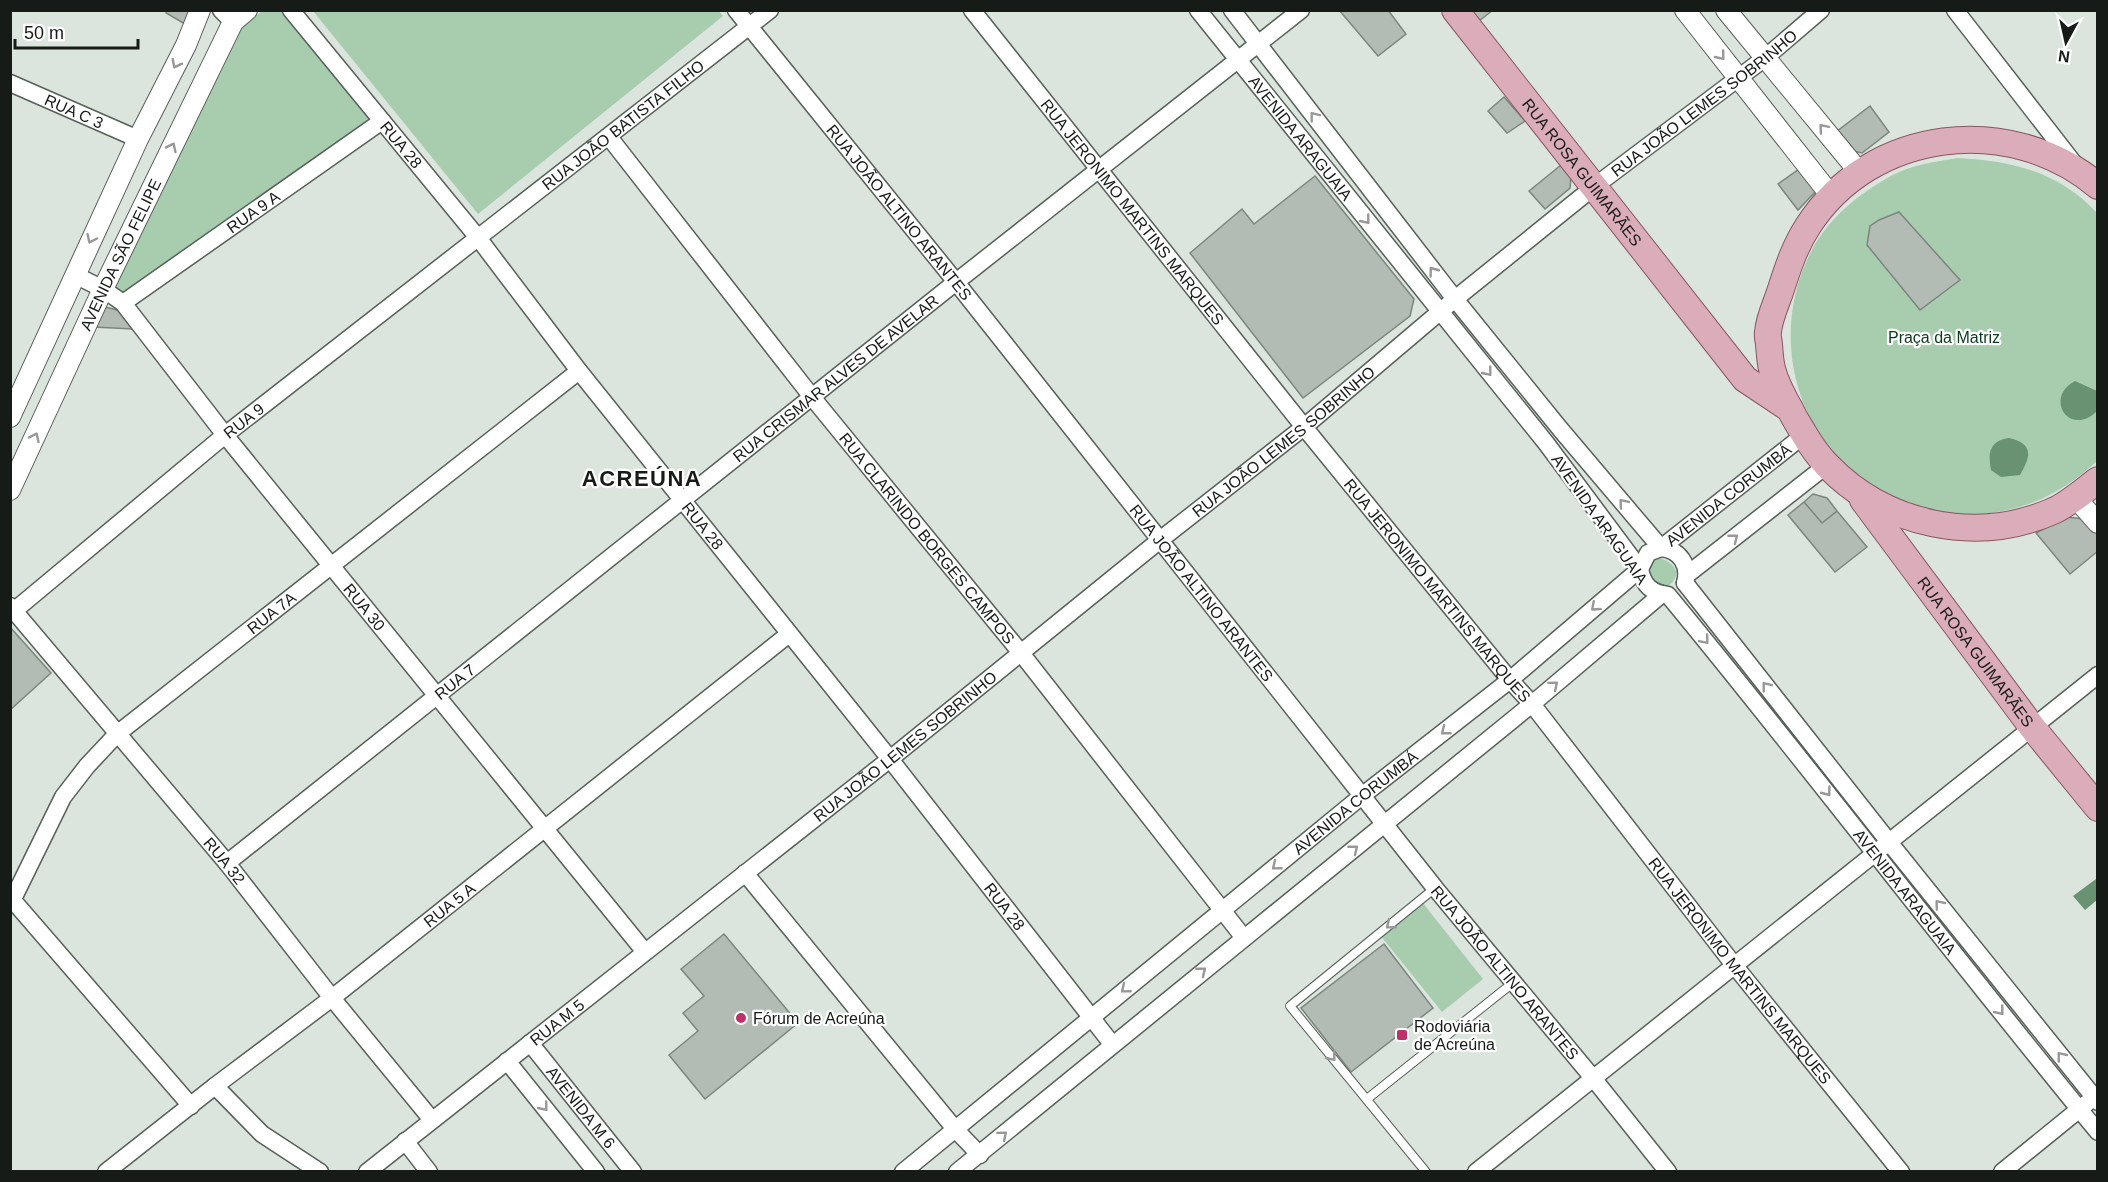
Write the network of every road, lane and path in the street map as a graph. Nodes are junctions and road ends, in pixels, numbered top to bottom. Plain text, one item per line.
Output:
1 (200, 10) edge
2 (291, 10) edge
3 (736, 10) edge
4 (770, 10) edge
5 (972, 10) edge
6 (1198, 10) edge
7 (1232, 10) edge
8 (1301, 10) edge
9 (1455, 10) edge
10 (1685, 10) edge
11 (1726, 10) edge
12 (1821, 10) edge
13 (1955, 10) edge
14 (234, 14) edge
15 (749, 27) junction
16 (1259, 44) junction
17 (1765, 58) junction
18 (1238, 61) junction
19 (1739, 78) junction
20 (10, 83) edge
21 (382, 121) junction
22 (609, 137) junction
23 (138, 139) junction
24 (1099, 169) junction
25 (1358, 172) junction
26 (1860, 173) junction
27 (2090, 180) edge
28 (1595, 186) junction
29 (1339, 187) junction
30 (1832, 197) junction
31 (479, 239) junction
32 (75, 275) junction
33 (956, 282) junction
34 (103, 289) junction
35 (1455, 299) junction
36 (123, 303) junction
37 (1440, 312) junction
38 (1768, 332) junction
39 (1709, 333) junction
40 (579, 371) junction
41 (812, 397) junction
42 (1790, 409) junction
43 (10, 417) edge
44 (1304, 427) junction
45 (1561, 430) junction
46 (225, 435) junction
47 (1804, 435) junction
48 (1546, 443) junction
49 (1827, 465) junction
50 (2097, 480) edge
51 (10, 490) edge
52 (1858, 492) junction
53 (2075, 497) junction
54 (681, 500) junction
55 (2097, 523) edge
56 (1160, 540) junction
57 (1661, 548) junction
58 (331, 565) junction
59 (1640, 569) junction
60 (1686, 579) junction
61 (1665, 594) junction
62 (13, 608) edge
63 (789, 634) junction
64 (1021, 653) junction
65 (2097, 675) edge
66 (1510, 680) junction
67 (435, 695) junction
68 (1532, 704) junction
69 (1779, 716) junction
70 (2032, 727) junction
71 (117, 734) junction
72 (890, 759) junction
73 (1363, 795) junction
74 (2097, 808) edge
75 (1386, 823) junction
76 (544, 829) junction
77 (1889, 842) junction
78 (1874, 854) junction
79 (227, 863) junction
80 (745, 873) junction
81 (1436, 888) junction
82 (12, 898) edge
83 (1223, 910) junction
84 (1244, 938) junction
85 (645, 952) junction
86 (1734, 966) junction
87 (1989, 967) junction
88 (1974, 978) junction
89 (1514, 982) junction
90 (332, 998) junction
91 (1091, 1017) junction
92 (530, 1043) junction
93 (1112, 1044) junction
94 (507, 1061) junction
95 (1593, 1078) junction
96 (215, 1086) junction
97 (2096, 1098) edge
98 (1367, 1099) junction
99 (191, 1106) junction
100 (2079, 1110) junction
101 (432, 1120) junction
102 (956, 1129) junction
103 (2097, 1132) edge
104 (405, 1142) junction
105 (980, 1155) junction
106 (106, 1172) edge
107 (320, 1172) edge
108 (367, 1172) edge
109 (429, 1172) edge
110 (596, 1172) edge
111 (633, 1172) edge
112 (903, 1172) edge
113 (957, 1172) edge
114 (1426, 1172) edge
115 (1476, 1172) edge
116 (1668, 1172) edge
117 (1901, 1172) edge
118 (2002, 1172) edge

1 -> 23 street, AVENIDA SÃO FELIPE
2 - 21 street, RUA 28
3 - 15 street, RUA JOÃO ALTINO ARANTES
4 - 15 street, RUA JOÃO BATISTA FILHO
5 - 24 street, RUA JERONIMO MARTINS MARQUES
6 - 18 street, AVENIDA ARAGUAIA
7 - 16 street, AVENIDA ARAGUAIA
8 - 16 street, RUA CRISMAR ALVES DE AVELAR
9 - 28 main road, RUA ROSA GUIMARÃES
10 -> 19 street
11 - 17 street
12 - 17 street, RUA JOÃO LEMES SOBRINHO
13 - 27 street
34 -> 14 street, AVENIDA SÃO FELIPE
15 - 22 street, RUA JOÃO BATISTA FILHO
15 - 33 street, RUA JOÃO ALTINO ARANTES
16 - 18 street, RUA CRISMAR ALVES DE AVELAR
25 -> 16 street, AVENIDA ARAGUAIA
17 - 19 street, RUA JOÃO LEMES SOBRINHO
26 -> 17 street
18 - 24 street, RUA CRISMAR ALVES DE AVELAR
18 - 29 street, AVENIDA ARAGUAIA
19 - 28 street, RUA JOÃO LEMES SOBRINHO
19 - 30 street
20 - 23 street, RUA C 3
21 - 31 street, RUA 28
21 - 36 street, RUA 9 A
22 - 31 street, RUA JOÃO BATISTA FILHO
22 - 41 street, RUA CLARINDO BORGES CAMPOS
23 -> 32 street, AVENIDA SÃO FELIPE
24 - 33 street, RUA CRISMAR ALVES DE AVELAR
24 - 44 street, RUA JERONIMO MARTINS MARQUES
25 - 29 street
35 -> 25 street, AVENIDA ARAGUAIA
26 - 27 main road
26 - 30 main road
28 - 35 street, RUA JOÃO LEMES SOBRINHO
28 - 39 main road, RUA ROSA GUIMARÃES
29 -> 37 street, AVENIDA ARAGUAIA
30 - 38 main road
31 - 40 street, RUA 28
31 - 46 street, RUA 9
32 - 34 street, RUA 30
32 - 43 street, AVENIDA SÃO FELIPE
33 - 41 street, RUA CRISMAR ALVES DE AVELAR
33 - 56 street, RUA JOÃO ALTINO ARANTES
34 - 36 street, RUA 30
51 -> 34 street, AVENIDA SÃO FELIPE
35 - 37 street, RUA JOÃO LEMES SOBRINHO
35 - 45 street, AVENIDA ARAGUAIA
36 - 46 street, RUA 30
37 - 44 street, RUA JOÃO LEMES SOBRINHO
37 -> 48 street, AVENIDA ARAGUAIA
38 - 39 main road, RUA ROSA GUIMARÃES
38 - 42 main road
39 - 42 main road, RUA ROSA GUIMARÃES
40 - 54 street, RUA 28
40 - 58 street, RUA 7A
41 - 54 street, RUA CRISMAR ALVES DE AVELAR
41 - 64 street, RUA CLARINDO BORGES CAMPOS
42 - 47 main road
44 - 56 street, RUA JOÃO LEMES SOBRINHO
44 - 66 street, RUA JERONIMO MARTINS MARQUES
45 - 48 street
57 -> 45 street, AVENIDA ARAGUAIA
46 - 58 street, RUA 30
46 - 62 street, RUA 9
47 - 49 main road
47 - 57 street, AVENIDA CORUMBÁ
48 - 59 street, AVENIDA ARAGUAIA
49 - 52 main road
60 -> 49 street
50 - 53 main road
52 - 53 main road
52 - 70 main road, RUA ROSA GUIMARÃES
53 - 55 street
54 - 63 street, RUA 28
54 - 67 street, RUA 7
56 - 64 street, RUA JOÃO LEMES SOBRINHO
56 - 73 street, RUA JOÃO ALTINO ARANTES
57 - 59 street, AVENIDA CORUMBÁ
57 - 60 street, AVENIDA ARAGUAIA
58 - 67 street, RUA 30
58 - 71 street, RUA 7A
59 - 61 street, AVENIDA ARAGUAIA
59 -> 66 street, AVENIDA CORUMBÁ
60 - 61 street
69 -> 60 street, AVENIDA ARAGUAIA
68 -> 61 street
61 -> 69 street, AVENIDA ARAGUAIA
62 - 71 street, RUA 32
63 - 72 street, RUA 28
63 - 76 street, RUA 5 A
64 - 72 street, RUA JOÃO LEMES SOBRINHO
64 - 83 street, RUA CLARINDO BORGES CAMPOS
65 - 70 street
66 - 68 street, RUA JERONIMO MARTINS MARQUES
66 -> 73 street, AVENIDA CORUMBÁ
67 - 76 street, RUA 30
67 - 79 street, RUA 7
68 - 75 street
68 - 86 street, RUA JERONIMO MARTINS MARQUES
69 - 77 street, AVENIDA ARAGUAIA
69 -> 78 street, AVENIDA ARAGUAIA
70 - 74 main road, RUA ROSA GUIMARÃES
70 - 77 street
71 - 79 street, RUA 32
71 - 82 street, RUA 7A
72 - 80 street, RUA JOÃO LEMES SOBRINHO
72 - 91 street, RUA 28
73 - 75 street, RUA JOÃO ALTINO ARANTES
73 -> 83 street, AVENIDA CORUMBÁ
75 - 81 street, RUA JOÃO ALTINO ARANTES
84 -> 75 street
76 - 85 street, RUA 30
76 - 90 street, RUA 5 A
77 - 78 street
87 -> 77 street, AVENIDA ARAGUAIA
78 - 86 street
78 - 88 street, AVENIDA ARAGUAIA
79 - 90 street, RUA 32
80 - 85 street, RUA M 5
80 - 102 street
81 - 89 street, RUA JOÃO ALTINO ARANTES
81 -> 98 lane
82 - 99 street
83 - 84 street, RUA CLARINDO BORGES CAMPOS
83 -> 91 street, AVENIDA CORUMBÁ
93 -> 84 street
85 - 92 street, RUA M 5
86 - 95 street
86 - 117 street, RUA JERONIMO MARTINS MARQUES
87 - 88 street
97 -> 87 street, AVENIDA ARAGUAIA
88 -> 100 street, AVENIDA ARAGUAIA
89 - 95 street, RUA JOÃO ALTINO ARANTES
89 - 98 lane
90 - 96 street, RUA 5 A
90 - 101 street, RUA 32
91 - 93 street, RUA 28
91 - 102 street, AVENIDA CORUMBÁ
92 - 94 street, RUA M 5
92 - 111 street, AVENIDA M 6
105 -> 93 street
94 - 101 street, RUA M 5
94 -> 110 street, AVENIDA M 6
95 - 115 street
95 - 116 street, RUA JOÃO ALTINO ARANTES
96 - 99 street, RUA 5 A
96 - 107 street
97 - 100 street
98 - 114 lane
99 - 106 street, RUA 5 A
100 - 103 street, AVENIDA ARAGUAIA
100 - 118 street
101 - 104 street, RUA M 5
102 - 105 street
102 - 112 street, AVENIDA CORUMBÁ
104 - 108 street, RUA M 5
104 - 109 street
105 - 113 street

